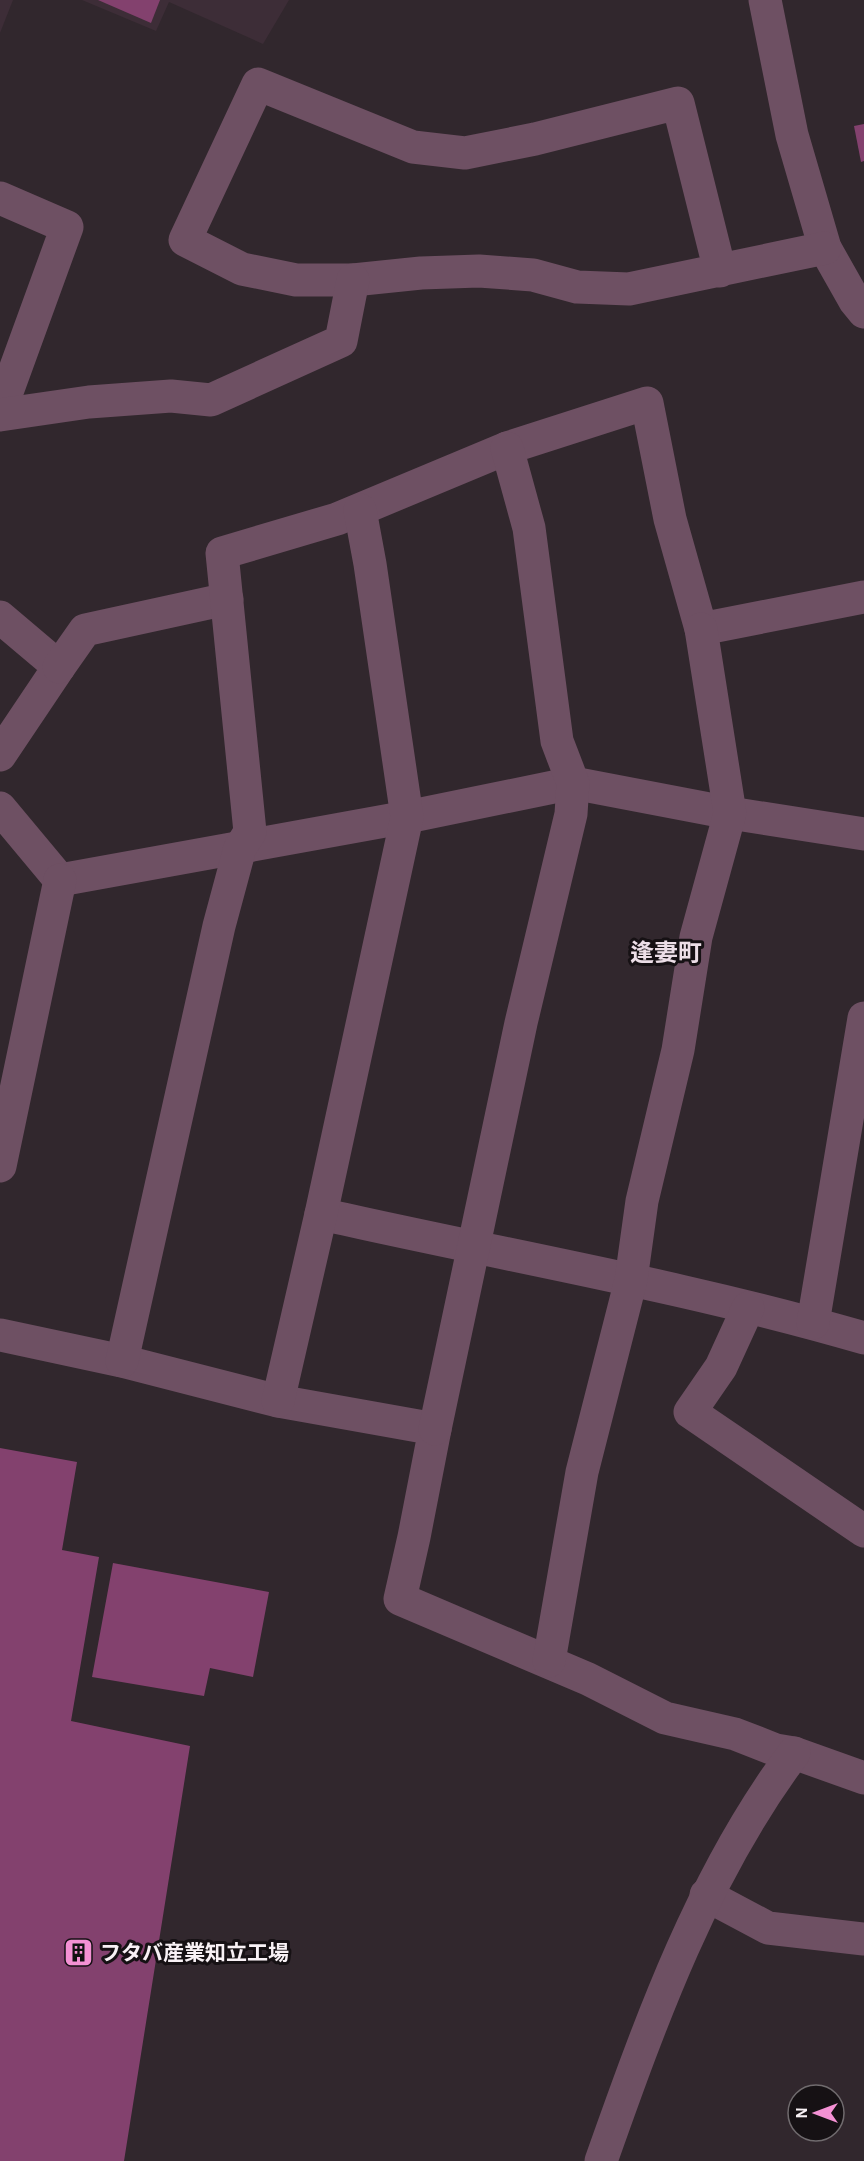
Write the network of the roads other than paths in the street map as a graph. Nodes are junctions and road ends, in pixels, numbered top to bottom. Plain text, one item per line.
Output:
1 (765, 0) edge
2 (0, 198) edge
3 (825, 248) junction
4 (720, 271) junction
5 (353, 280) junction
6 (864, 312) edge
7 (0, 413) edge
8 (507, 448) junction
9 (360, 510) junction
10 (864, 597) edge
11 (227, 599) junction
12 (0, 617) edge
13 (701, 629) junction
14 (59, 667) junction
15 (0, 755) edge
16 (573, 783) junction
17 (0, 808) edge
18 (730, 813) junction
19 (407, 817) junction
20 (864, 834) edge
21 (240, 848) junction
22 (60, 880) junction
23 (864, 1018) edge
24 (0, 1166) edge
25 (321, 1215) junction
26 (474, 1248) junction
27 (631, 1280) junction
28 (748, 1308) junction
29 (813, 1323) junction
30 (0, 1335) edge
31 (864, 1338) edge
32 (122, 1361) junction
33 (278, 1401) junction
34 (435, 1429) junction
35 (864, 1531) edge
36 (549, 1661) junction
37 (794, 1753) junction
38 (864, 1778) edge
39 (706, 1896) junction
40 (864, 1939) edge
41 (601, 2161) edge

1 - 3 street
2 - 7 street
3 - 4 street
3 - 6 street
4 - 5 street
4 - 5 street
5 - 7 street
8 - 9 street
8 - 13 street
8 - 16 street
9 - 11 street
9 - 19 street
10 - 13 street
11 - 14 street
11 - 21 street
12 - 14 street
13 - 18 street
14 - 15 street
16 - 18 street
16 - 19 street
16 - 26 street
17 - 22 street
18 - 20 street
18 - 27 street
19 - 21 street
19 - 25 street
21 - 22 street
21 - 32 street
22 - 24 street
23 - 29 street
25 - 26 street
25 - 33 street
26 - 27 street
26 - 34 street
27 - 28 street
27 - 36 street
28 - 29 street
28 - 35 street
29 - 31 street
30 - 32 street
32 - 33 street
33 - 34 street
34 - 36 street
36 - 37 street
37 - 38 street
37 - 39 street
39 - 40 street
39 - 41 street

